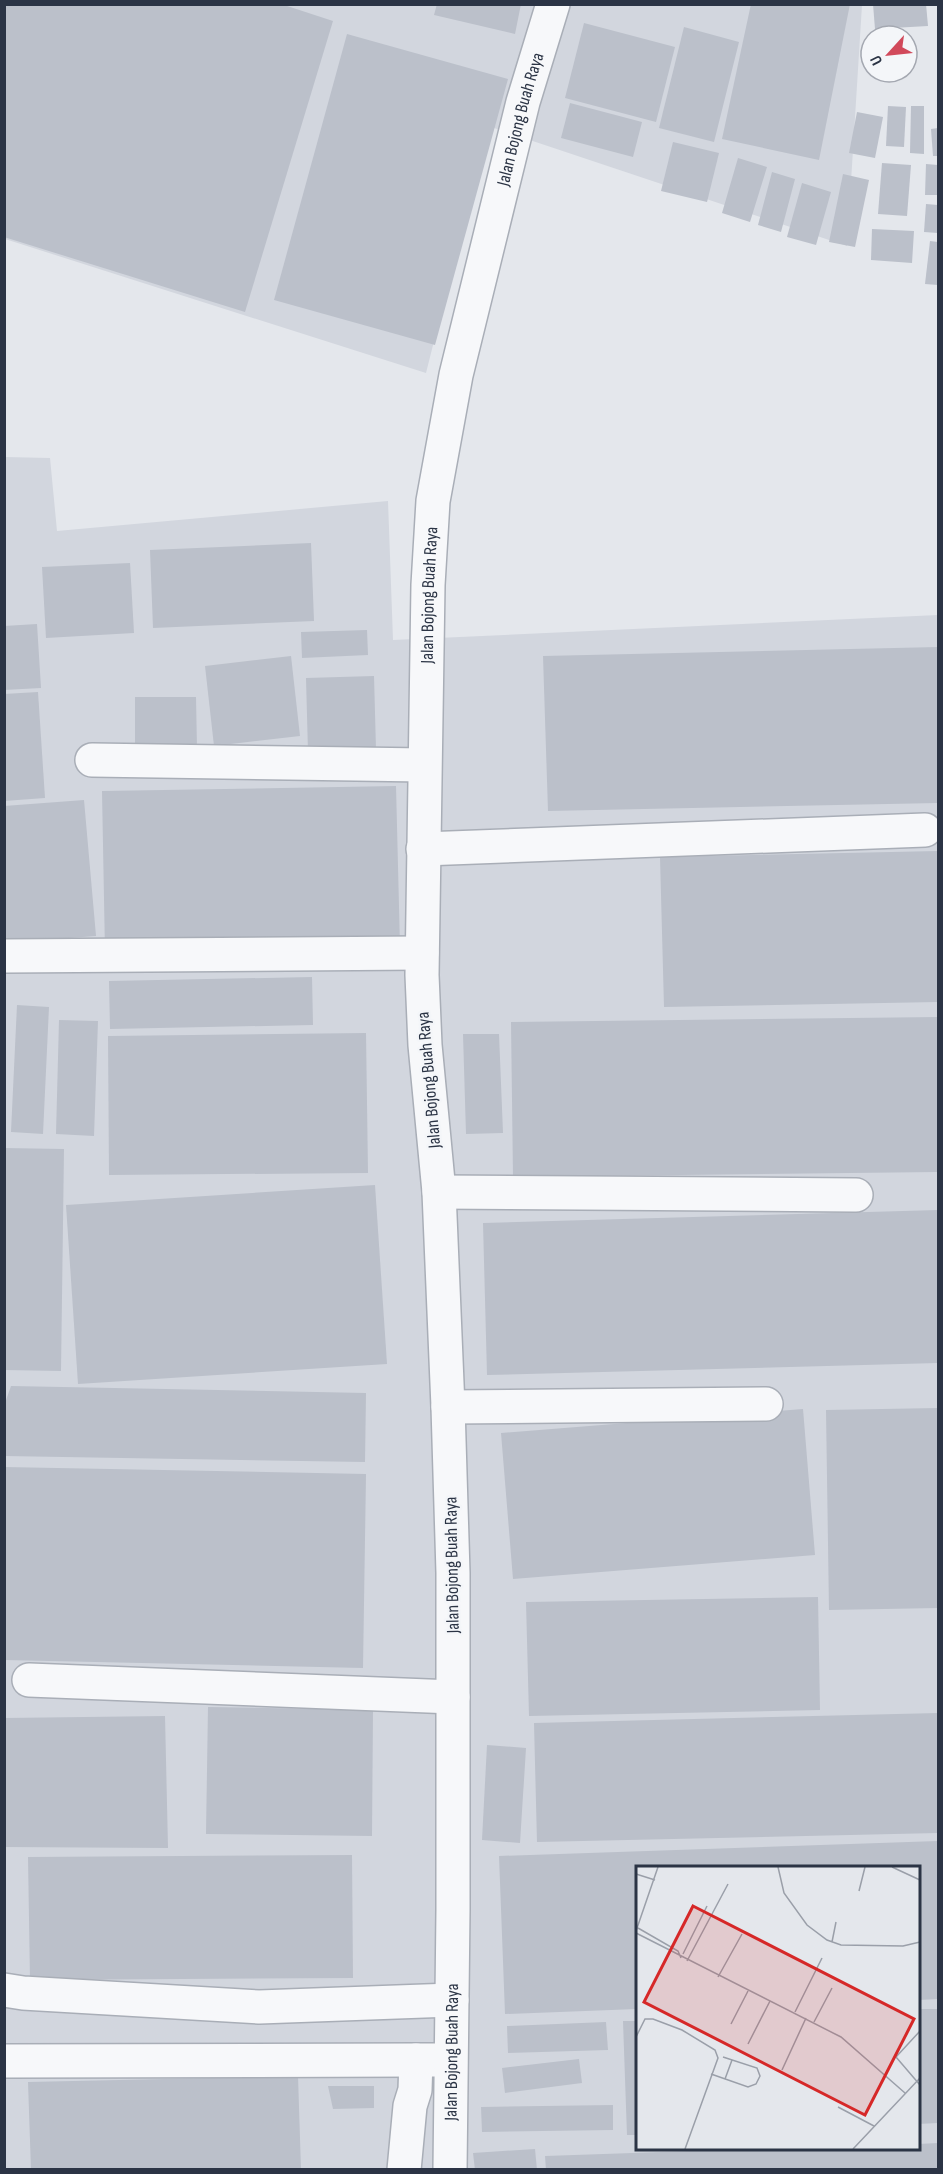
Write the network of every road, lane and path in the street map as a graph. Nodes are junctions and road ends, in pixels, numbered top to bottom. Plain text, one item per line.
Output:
1 (553, 4) edge
2 (92, 760) dead end
3 (424, 765) junction
4 (925, 830) dead end
5 (423, 849) junction
6 (422, 953) junction
7 (4, 956) edge
8 (439, 1192) junction
9 (856, 1195) dead end
10 (766, 1404) dead end
11 (448, 1407) junction
12 (29, 1680) dead end
13 (453, 1697) junction
14 (4, 1990) edge
15 (452, 2000) junction
16 (416, 2060) junction
17 (451, 2060) junction
18 (4, 2061) edge
19 (404, 2169) edge
20 (450, 2169) edge

1 - 3 street, Jalan Bojong Buah Raya
2 - 3 street
3 - 5 street, Jalan Bojong Buah Raya
4 - 5 street
5 - 6 street, Jalan Bojong Buah Raya
6 - 7 street
6 - 8 street, Jalan Bojong Buah Raya
8 - 9 street
8 - 11 street, Jalan Bojong Buah Raya
10 - 11 street
11 - 13 street, Jalan Bojong Buah Raya
12 - 13 street
13 - 15 street, Jalan Bojong Buah Raya
14 - 15 street
15 - 17 street, Jalan Bojong Buah Raya
16 - 17 street
16 - 18 street
16 - 19 street
17 - 20 street, Jalan Bojong Buah Raya

